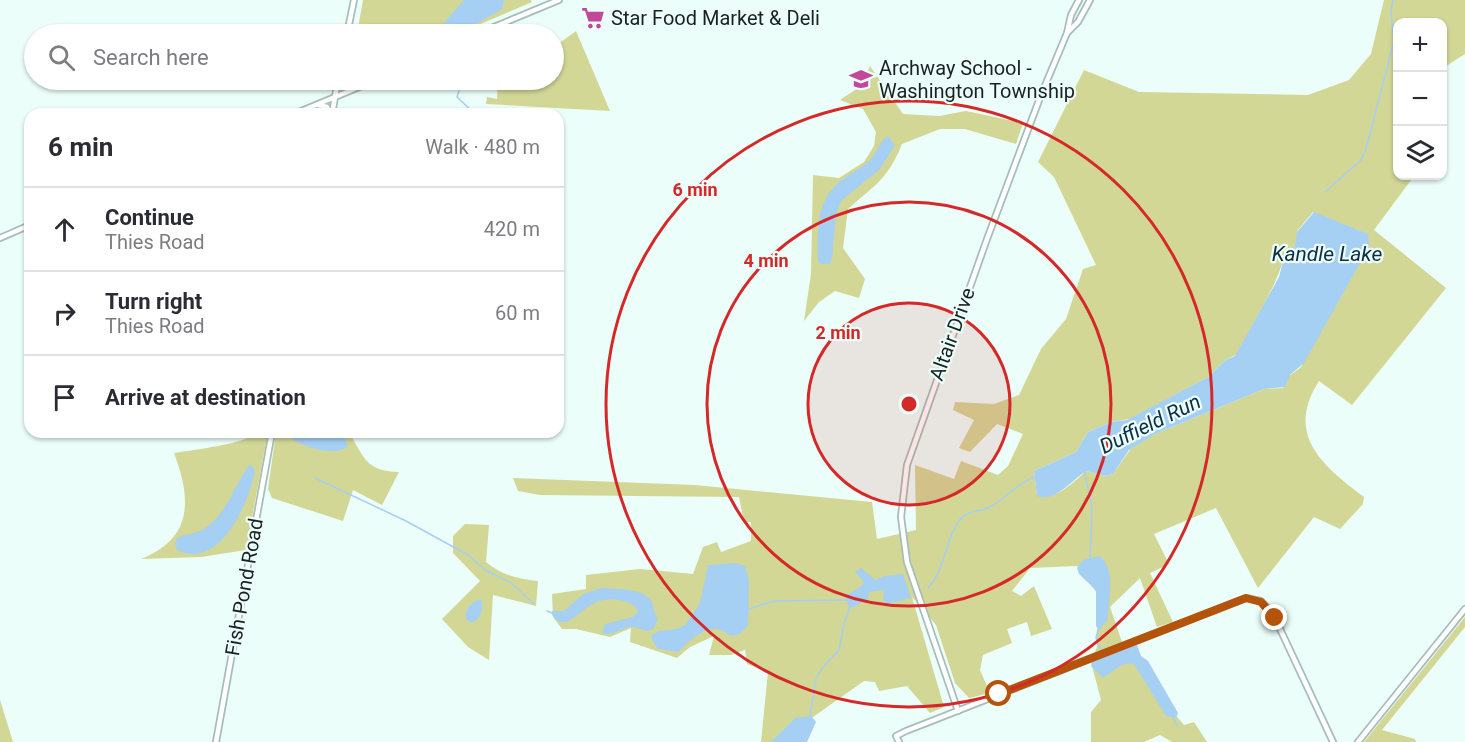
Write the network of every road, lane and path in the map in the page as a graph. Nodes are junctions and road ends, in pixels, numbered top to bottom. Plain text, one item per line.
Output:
1 (354, 0) edge
2 (559, 0) edge
3 (1079, 0) edge
4 (1090, 0) edge
5 (349, 24) edge
6 (501, 24) edge
7 (1067, 33) junction
8 (337, 90) edge
9 (351, 90) edge
10 (335, 97) junction
11 (316, 105) junction
12 (309, 108) edge
13 (328, 108) edge
14 (332, 108) edge
15 (24, 228) edge
16 (0, 238) edge
17 (271, 438) edge
18 (1465, 609) edge
19 (958, 711) junction
20 (216, 742) edge
21 (900, 742) edge
22 (1333, 742) edge
23 (1358, 742) edge

1 - 5 street
2 - 6 street
3 - 7 street, Altair Drive
4 - 7 street, Altair Drive
7 - 19 street, Altair Drive
8 - 10 street
9 - 10 street
10 - 11 street
10 - 14 street
11 - 12 street
11 - 13 street
15 - 16 street
17 - 20 street, Fish Pond Road
18 - 23 street
19 - 21 street
19 - 22 street

